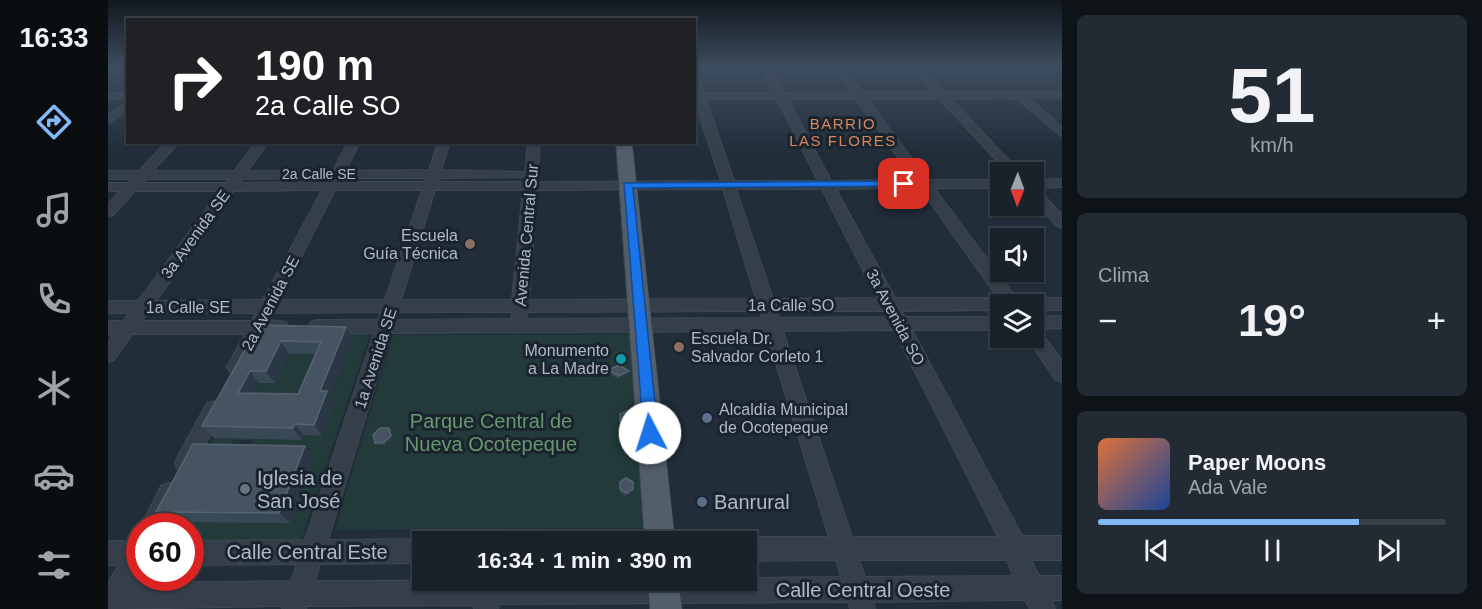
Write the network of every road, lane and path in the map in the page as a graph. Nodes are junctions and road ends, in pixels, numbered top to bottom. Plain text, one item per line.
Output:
1 (698, 96) edge
2 (780, 96) edge
3 (859, 96) edge
4 (943, 96) edge
5 (1021, 96) edge
6 (126, 106) edge
7 (108, 121) edge
8 (1062, 133) edge
9 (171, 144) edge
10 (260, 144) edge
11 (353, 144) edge
12 (443, 144) edge
13 (534, 144) edge
14 (624, 144) edge
15 (1005, 162) edge
16 (1062, 172) edge
17 (1044, 173) edge
18 (990, 174) edge
19 (108, 175) edge
20 (143, 175) junction
21 (919, 178) junction
22 (627, 179) junction
23 (727, 179) junction
24 (823, 179) junction
25 (334, 180) junction
26 (433, 180) junction
27 (530, 180) junction
28 (234, 181) junction
29 (990, 183) edge
30 (1062, 183) edge
31 (1044, 184) edge
32 (108, 187) edge
33 (132, 187) junction
34 (1044, 204) edge
35 (108, 212) edge
36 (1062, 223) edge
37 (1004, 294) edge
38 (889, 304) junction
39 (990, 304) edge
40 (1044, 304) edge
41 (1062, 304) edge
42 (767, 305) junction
43 (392, 306) junction
44 (520, 306) junction
45 (143, 307) junction
46 (268, 307) junction
47 (108, 308) edge
48 (639, 315) junction
49 (1062, 322) edge
50 (899, 323) junction
51 (990, 323) edge
52 (1044, 323) edge
53 (773, 324) junction
54 (257, 327) junction
55 (385, 327) junction
56 (518, 327) junction
57 (108, 328) edge
58 (127, 328) junction
59 (1043, 348) edge
60 (108, 355) edge
61 (1062, 374) edge
62 (159, 513) edge
63 (659, 531) edge
64 (1062, 548) edge
65 (757, 552) edge
66 (108, 554) edge
67 (412, 554) edge
68 (204, 557) edge
69 (125, 576) edge
70 (1028, 578) edge
71 (854, 579) edge
72 (302, 582) edge
73 (1062, 588) edge
74 (488, 594) edge
75 (664, 594) edge

1 - 23 street
2 - 24 street, 3a Avenida SO
3 - 21 street
4 - 15 street
5 - 8 street
6 - 7 street
9 - 20 street
10 - 28 street, 3a Avenida SE
11 - 25 street, 2a Avenida SE
12 - 26 street, 1a Avenida SE
13 - 27 street, Avenida Central Sur
14 - 22 main road
16 - 17 street
18 - 21 street
19 - 20 street, 2a Calle SE
20 - 28 street, 2a Calle SE
20 - 33 street
21 - 24 street, 2a Calle SE
21 - 29 street
21 - 37 street
22 - 23 street, 2a Calle SE
22 - 27 street, 2a Calle SE
22 - 48 main road
23 - 24 street, 2a Calle SE
23 - 42 street
24 - 38 street, 3a Avenida SO
25 - 26 street, 2a Calle SE
25 - 28 street, 2a Calle SE
25 - 46 street, 2a Avenida SE
26 - 27 street, 2a Calle SE
26 - 43 street, 1a Avenida SE
27 - 44 street, Avenida Central Sur
28 - 33 street, 2a Calle SE
28 - 45 street, 3a Avenida SE
30 - 31 street
32 - 33 street, 2a Calle SE
33 - 35 street
34 - 36 street
38 - 39 street, 1a Calle SO
38 - 42 street, 1a Calle SO
38 - 50 street, 3a Avenida SO
40 - 41 street, 1a Calle SO
42 - 48 street, 1a Calle SO
42 - 53 street
43 - 44 street, 1a Calle SE
43 - 46 street, 1a Calle SE
43 - 55 street, 1a Avenida SE
44 - 48 street, 1a Calle SO
44 - 56 street, Avenida Central Sur
45 - 46 street, 1a Calle SE
45 - 47 street, 1a Calle SE
45 - 58 street, 3a Avenida SE
46 - 54 street, 2a Avenida SE
48 - 53 street, 1a Calle SO
48 - 56 street, 1a Calle SO
48 - 63 main road
49 - 52 street
50 - 51 street, 1a Calle SO
50 - 53 street, 1a Calle SO
50 - 70 street, 3a Avenida SO
53 - 71 street
54 - 55 street, 1a Calle SE
54 - 58 street, 1a Calle SE
54 - 62 street, 2a Avenida SE
55 - 56 street, 1a Calle SE
55 - 72 street, 1a Avenida SE
57 - 58 street, 1a Calle SE
58 - 60 street, 3a Avenida SE
59 - 61 street
64 - 70 street, Calle Central Oeste
65 - 71 street, Calle Central Oeste
66 - 69 street, Calle Central Este
67 - 72 street, Calle Central Este
68 - 72 street, Calle Central Este
69 - 72 street, Calle Central Este
70 - 71 street, Calle Central Oeste
70 - 71 street, Calle Central Oeste
70 - 73 street, Calle Central Oeste
71 - 75 street, Calle Central Oeste
72 - 74 street, Calle Central Este
74 - 75 street, Calle Central Este

